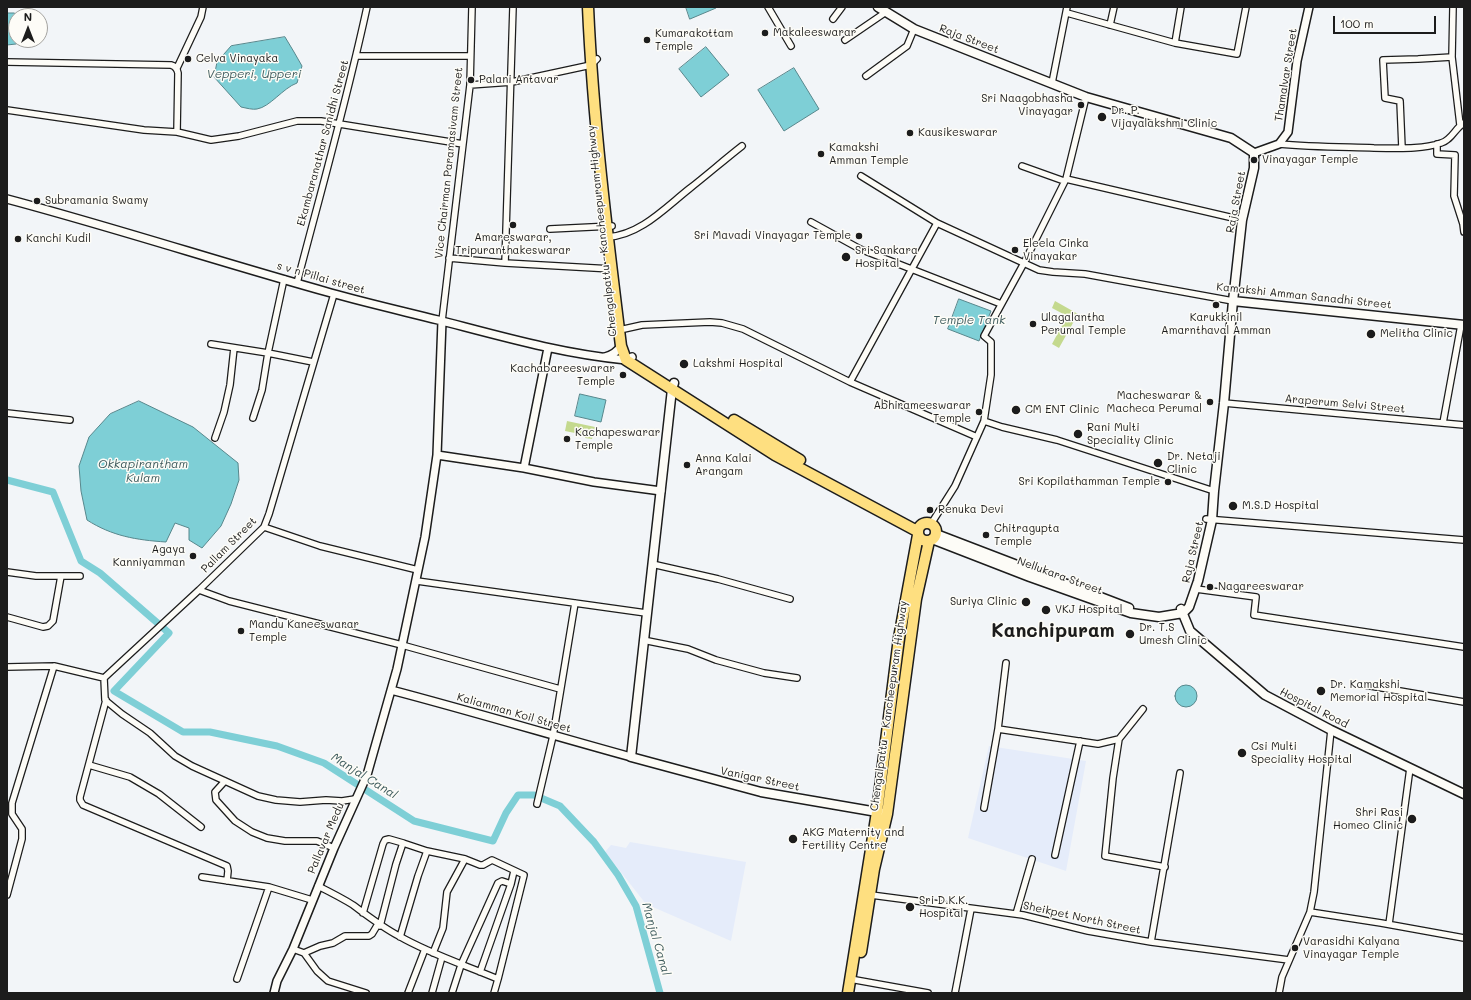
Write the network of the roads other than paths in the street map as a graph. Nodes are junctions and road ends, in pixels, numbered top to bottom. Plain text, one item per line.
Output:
1 (203, 7) edge
2 (366, 7) edge
3 (472, 7) edge
4 (513, 7) edge
5 (588, 7) edge
6 (592, 7) edge
7 (768, 7) edge
8 (842, 7) edge
9 (878, 7) edge
10 (1114, 7) edge
11 (1181, 7) edge
12 (1246, 7) edge
13 (1309, 7) edge
14 (1453, 7) edge
15 (1067, 10) edge
16 (886, 12) junction
17 (833, 19) dead end
18 (1110, 25) junction
19 (914, 29) junction
20 (845, 40) dead end
21 (1175, 43) junction
22 (792, 46) dead end
23 (356, 56) junction
24 (470, 56) junction
25 (1452, 56) junction
26 (7, 62) edge
27 (594, 62) junction
28 (177, 68) junction
29 (866, 76) dead end
30 (512, 82) junction
31 (1052, 83) junction
32 (470, 85) junction
33 (1086, 97) junction
34 (7, 110) edge
35 (1462, 124) edge
36 (339, 125) junction
37 (177, 132) junction
38 (463, 144) junction
39 (1279, 144) junction
40 (1437, 144) junction
41 (742, 146) dead end
42 (1402, 148) junction
43 (1254, 153) junction
44 (1022, 166) dead end
45 (861, 176) dead end
46 (1065, 180) junction
47 (7, 199) edge
48 (1242, 220) junction
49 (811, 222) dead end
50 (937, 223) junction
51 (550, 229) dead end
52 (610, 231) junction
53 (1464, 232) edge
54 (449, 258) junction
55 (505, 263) junction
56 (1024, 263) junction
57 (612, 269) junction
58 (912, 269) junction
59 (284, 279) junction
60 (297, 283) junction
61 (334, 294) junction
62 (1233, 301) junction
63 (1001, 304) junction
64 (442, 321) junction
65 (1462, 325) edge
66 (624, 329) junction
67 (211, 344) dead end
68 (621, 346) junction
69 (234, 348) junction
70 (548, 348) junction
71 (268, 353) junction
72 (603, 358) junction
73 (629, 358) junction
74 (313, 362) junction
75 (850, 382) junction
76 (673, 386) junction
77 (1224, 403) junction
78 (7, 413) edge
79 (253, 418) dead end
80 (70, 420) dead end
81 (984, 421) junction
82 (1443, 423) junction
83 (1464, 425) edge
84 (977, 437) junction
85 (215, 438) dead end
86 (437, 455) junction
87 (524, 468) junction
88 (660, 491) junction
89 (1214, 492) junction
90 (1209, 520) junction
91 (931, 524) junction
92 (264, 527) junction
93 (918, 531) junction
94 (932, 538) junction
95 (1464, 540) edge
96 (652, 564) junction
97 (418, 570) junction
98 (7, 572) edge
99 (61, 576) junction
100 (80, 576) dead end
101 (417, 581) junction
102 (1196, 589) junction
103 (199, 590) junction
104 (790, 599) dead end
105 (575, 603) junction
106 (1182, 611) junction
107 (646, 613) junction
108 (7, 617) edge
109 (643, 640) junction
110 (402, 645) junction
111 (1464, 647) edge
112 (1006, 664) dead end
113 (7, 666) edge
114 (54, 666) junction
115 (104, 678) junction
116 (797, 678) dead end
117 (1365, 685) dead end
118 (560, 688) junction
119 (391, 690) junction
120 (106, 700) junction
121 (1464, 702) edge
122 (1143, 709) dead end
123 (998, 729) junction
124 (1331, 730) junction
125 (553, 736) junction
126 (1119, 739) junction
127 (1080, 741) junction
128 (630, 757) junction
129 (89, 765) junction
130 (1410, 768) junction
131 (1180, 773) dead end
132 (225, 781) junction
133 (1464, 794) edge
134 (355, 799) junction
135 (537, 804) dead end
136 (984, 808) dead end
137 (876, 812) junction
138 (887, 814) junction
139 (202, 827) dead end
140 (403, 843) junction
141 (334, 848) junction
142 (427, 851) junction
143 (1055, 854) dead end
144 (465, 859) junction
145 (1032, 859) dead end
146 (1165, 867) junction
147 (514, 871) junction
148 (202, 877) dead end
149 (227, 881) junction
150 (511, 884) junction
151 (318, 886) junction
152 (269, 887) junction
153 (7, 895) edge
154 (871, 895) junction
155 (312, 900) junction
156 (971, 909) junction
157 (1310, 912) junction
158 (363, 913) junction
159 (1016, 914) junction
160 (1389, 924) junction
161 (379, 925) junction
162 (400, 937) junction
163 (1464, 938) edge
164 (1152, 942) junction
165 (293, 949) junction
166 (425, 949) junction
167 (304, 953) junction
168 (433, 953) junction
169 (442, 957) junction
170 (1290, 960) junction
171 (461, 964) junction
172 (480, 972) junction
173 (237, 979) dead end
174 (498, 979) junction
175 (853, 980) junction
176 (274, 993) edge
177 (366, 993) edge
178 (408, 993) edge
179 (432, 993) edge
180 (452, 993) edge
181 (494, 993) edge
182 (848, 993) edge
183 (855, 993) edge
184 (928, 993) edge
185 (955, 993) edge
186 (1279, 993) edge

1 - 28 street
2 - 23 street, Ekambaranathar Sanidhi Street
3 - 24 street, Vice Chairman Paramasivam Street
4 - 30 street
5 - 27 highway
6 - 27 highway
7 - 22 street
8 - 17 street
9 - 16 main road, Raja Street
10 - 18 street
11 - 21 street
12 - 21 street
13 - 39 street, Thamalvar Street
14 - 25 street
15 - 18 street
15 - 31 street
16 - 19 main road, Raja Street
16 - 20 street
18 - 21 street
19 - 29 street
19 - 31 main road, Raja Street
23 - 24 street
23 - 36 street, Ekambaranathar Sanidhi Street
24 - 32 street, Vice Chairman Paramasivam Street
25 - 35 street
25 - 42 street
26 - 28 street
27 - 30 street
27 - 52 highway
28 - 37 street
30 - 32 street
30 - 55 street
31 - 33 main road, Raja Street
32 - 38 street, Vice Chairman Paramasivam Street
33 - 43 main road, Raja Street
33 - 46 street
34 - 37 street
35 - 40 street
36 - 37 street
36 - 38 street
36 - 60 street, Ekambaranathar Sanidhi Street
38 - 54 street, Vice Chairman Paramasivam Street
39 - 42 street
39 - 43 street
40 - 42 street
40 - 53 street
41 - 52 street
43 - 48 main road, Raja Street
44 - 46 street
45 - 50 street, Kamakshi Amman Sanadhi Street
46 - 48 street
46 - 56 street
47 - 59 street, s v n Pillai street
48 - 62 main road, Raja Street
49 - 58 street
50 - 56 street, Kamakshi Amman Sanadhi Street
50 - 58 street
51 - 52 street
52 - 57 highway
52 - 66 highway, Chengalpattu - Kancheepuram Highway
54 - 55 street
54 - 64 street, Vice Chairman Paramasivam Street
55 - 57 street
56 - 62 street, Kamakshi Amman Sanadhi Street
56 - 63 street
57 - 68 highway
58 - 63 street
58 - 75 street
59 - 60 street, s v n Pillai street
59 - 71 street
60 - 61 street, s v n Pillai street
61 - 64 street, s v n Pillai street
61 - 74 street, Pallam Street
62 - 65 main road, Kamakshi Amman Sanadhi Street
62 - 77 main road, Raja Street
63 - 81 street
64 - 70 street, s v n Pillai street
64 - 86 street, Pallavar Medu
65 - 82 street
66 - 73 highway, Chengalpattu - Kancheepuram Highway
66 - 75 street
67 - 69 street
68 - 72 street
68 - 73 highway
69 - 71 street
69 - 85 street
70 - 72 street, s v n Pillai street
70 - 87 street
71 - 74 street
71 - 79 street
72 - 73 street, s v n Pillai street
73 - 76 highway
74 - 92 street, Pallam Street
75 - 84 street
76 - 88 main road
76 - 93 highway
77 - 82 street, Araperum Selvi Street
77 - 89 main road, Raja Street
78 - 80 street
81 - 84 street
81 - 89 street
82 - 83 street, Araperum Selvi Street
84 - 91 street
86 - 87 street
86 - 97 street, Pallavar Medu
87 - 88 street
88 - 96 main road
89 - 90 main road, Raja Street
90 - 95 street
90 - 102 main road, Raja Street
90 - 106 main road, Raja Street
91 - 93 highway
91 - 94 highway
92 - 97 street
92 - 103 street, Pallam Street
93 - 94 highway
93 - 137 highway
94 - 106 main road, Nellukara Street
94 - 138 highway, Chengalpattu - Kancheepuram Highway
96 - 104 street
96 - 107 main road
97 - 101 street, Pallavar Medu
98 - 99 street
99 - 100 street
99 - 108 street
101 - 105 street
101 - 110 street, Pallavar Medu
102 - 106 main road, Raja Street
102 - 111 street
103 - 110 street
103 - 115 street, Pallam Street
105 - 107 street
105 - 118 street
106 - 124 main road, Hospital Road
107 - 109 main road
109 - 116 street
109 - 128 main road
110 - 118 street
110 - 119 street, Pallavar Medu
112 - 123 street
113 - 114 street
114 - 115 street
114 - 153 street
115 - 120 street
117 - 121 street
118 - 125 street
119 - 125 street, Kaliamman Koil Street
119 - 134 street, Pallavar Medu
120 - 129 street
120 - 132 street
122 - 126 street
123 - 127 street
123 - 136 street
124 - 130 main road, Hospital Road
124 - 157 street
125 - 128 street, Kaliamman Koil Street
125 - 135 street
126 - 127 street
126 - 146 street
127 - 143 street
128 - 137 main road, Vanigar Street
129 - 139 street
129 - 149 street
130 - 133 main road, Hospital Road
130 - 160 street
131 - 146 street
132 - 134 street
132 - 141 street
134 - 141 street, Pallavar Medu
137 - 138 main road, Vanigar Street
137 - 175 highway
138 - 154 highway, Chengalpattu - Kancheepuram Highway
140 - 142 street
140 - 158 street
140 - 161 street
141 - 151 street, Pallavar Medu
142 - 144 street
142 - 162 street
144 - 147 street
144 - 168 street
145 - 159 street
146 - 164 street
147 - 150 street
147 - 174 street
148 - 149 street
149 - 152 street
150 - 171 street
150 - 172 street
151 - 155 street, Pallavar Medu
151 - 158 street
152 - 155 street
152 - 173 street
154 - 156 street, Sheikpet North Street
154 - 175 highway, Chengalpattu - Kancheepuram Highway
155 - 165 street, Pallavar Medu
156 - 159 street, Sheikpet North Street
156 - 185 street
157 - 160 street
157 - 170 street
158 - 161 street
159 - 164 street, Sheikpet North Street
160 - 163 street
161 - 162 street
161 - 167 street
162 - 166 street
164 - 170 street, Sheikpet North Street
165 - 167 street
165 - 176 street, Pallavar Medu
166 - 168 street
166 - 178 street
167 - 177 street
168 - 169 street
169 - 171 street
169 - 179 street
170 - 186 street
171 - 172 street
171 - 180 street
172 - 174 street
174 - 181 street
175 - 182 highway
175 - 183 highway, Chengalpattu - Kancheepuram Highway
175 - 184 street

